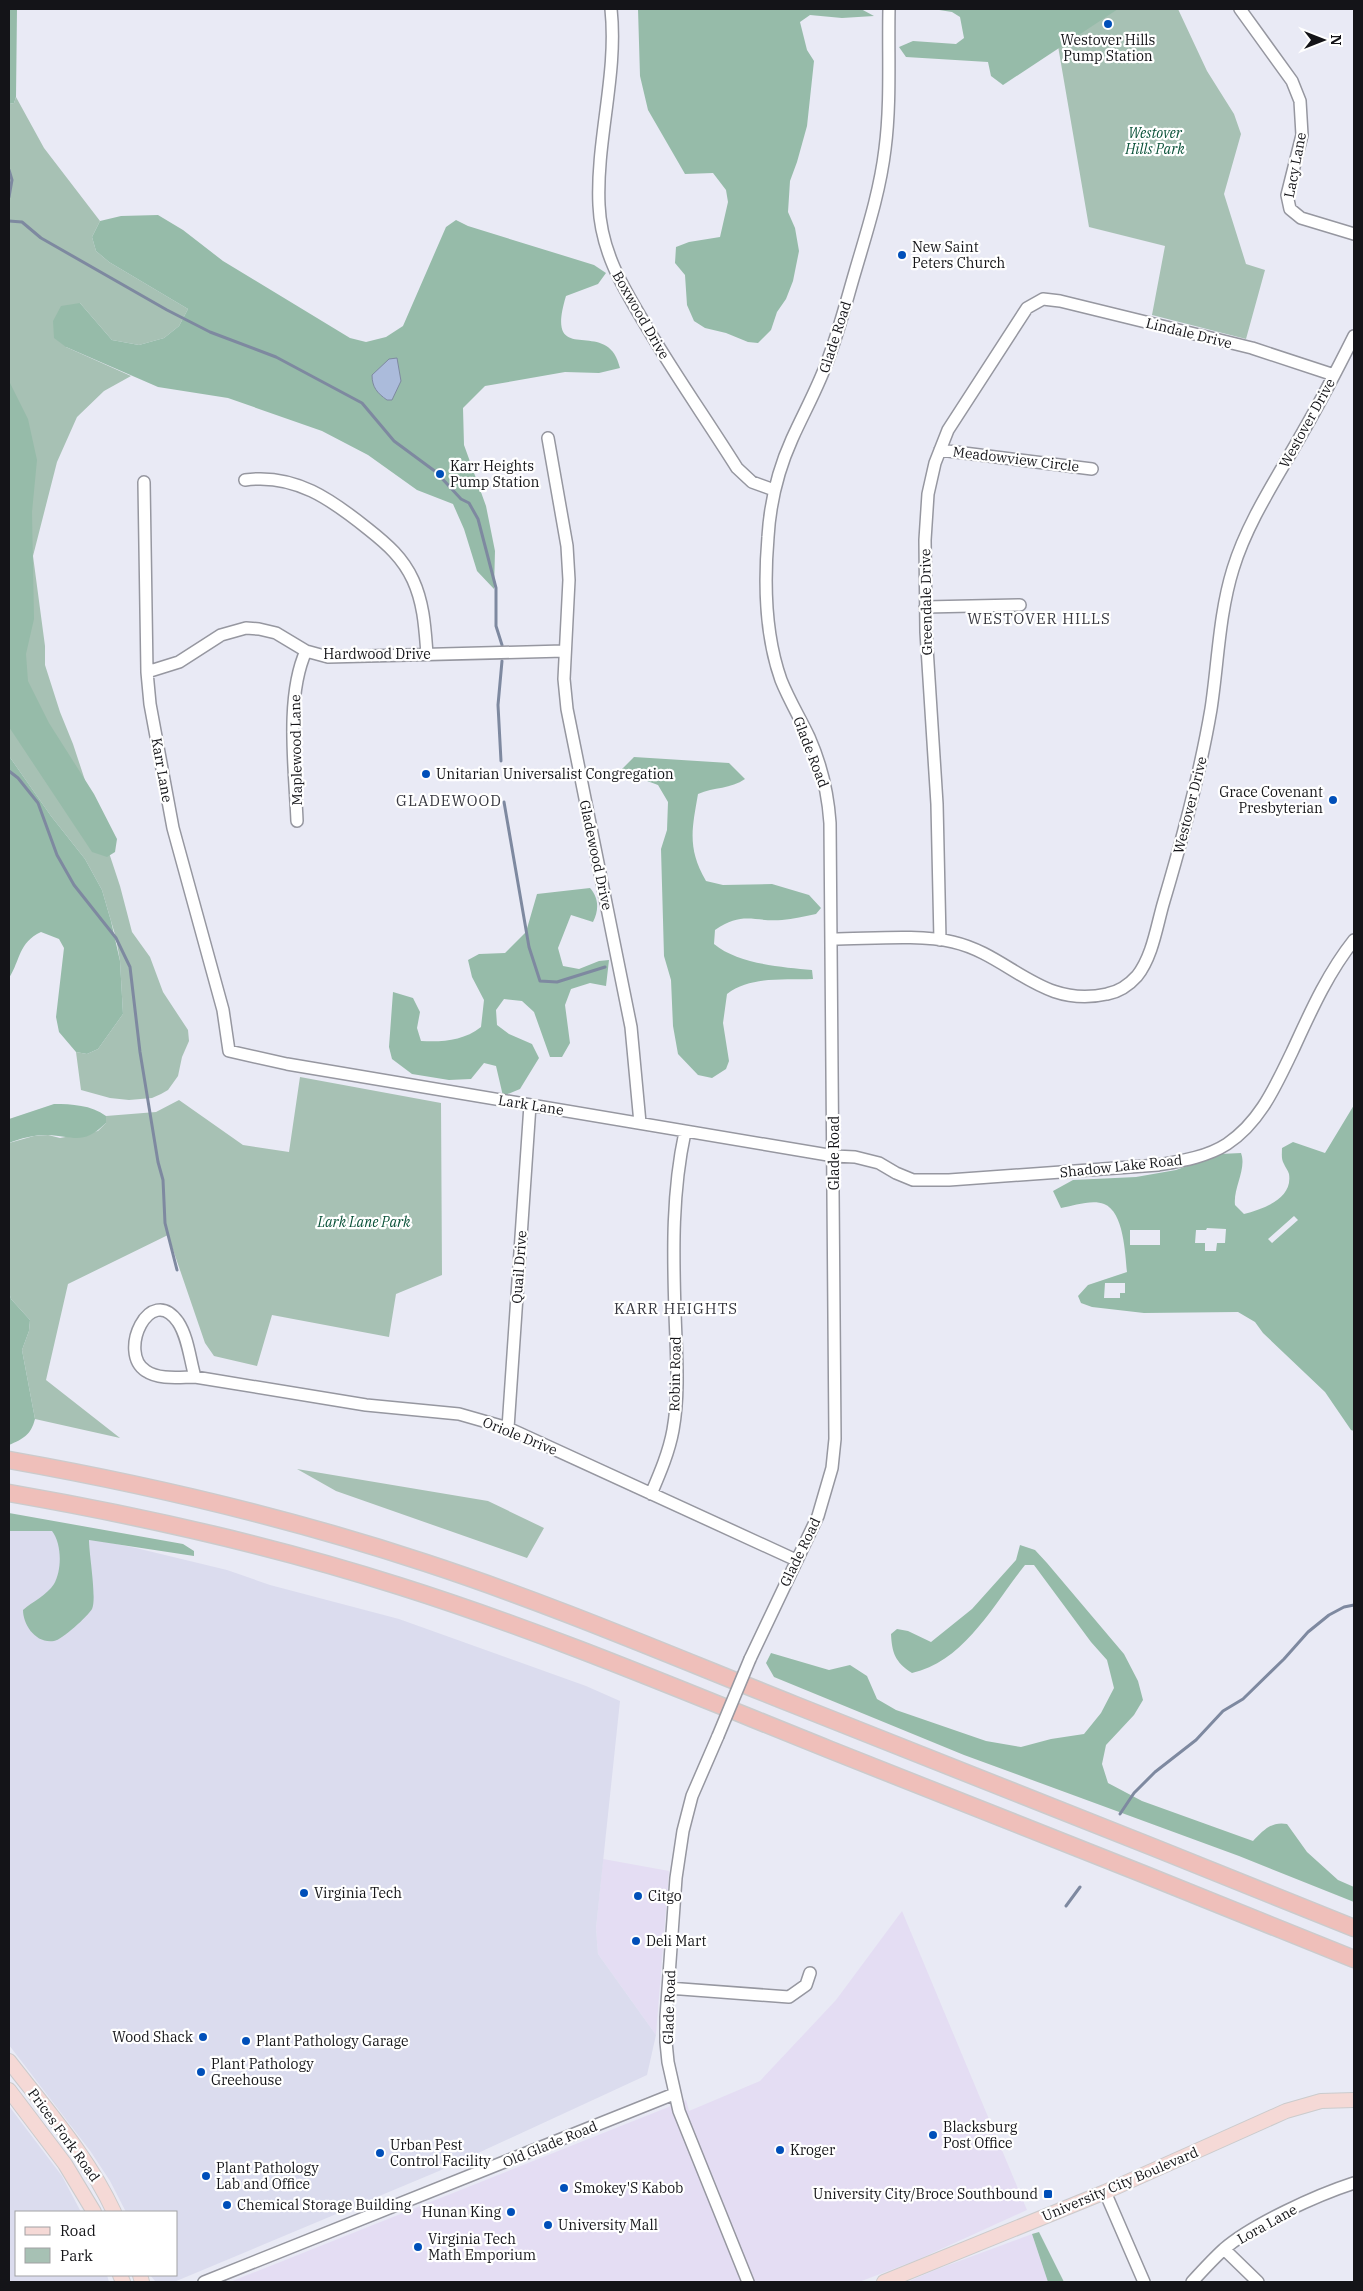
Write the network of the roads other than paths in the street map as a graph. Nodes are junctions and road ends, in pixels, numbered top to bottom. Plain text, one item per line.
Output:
1 (610, 9) edge
2 (889, 9) edge
3 (1240, 9) edge
4 (1354, 234) edge
5 (1041, 300) joint
6 (1354, 336) edge
7 (1334, 375) junction
8 (548, 438) dead end
9 (940, 450) junction
10 (1092, 469) dead end
11 (245, 480) dead end
12 (144, 482) dead end
13 (774, 490) junction
14 (1020, 605) dead end
15 (925, 607) junction
16 (306, 651) junction
17 (564, 651) junction
18 (427, 654) junction
19 (147, 672) junction
20 (297, 821) dead end
21 (832, 940) junction
22 (940, 940) junction
23 (1354, 940) edge
24 (229, 1051) joint
25 (530, 1105) junction
26 (640, 1123) junction
27 (685, 1132) junction
28 (834, 1156) junction
29 (195, 1377) junction
30 (508, 1428) junction
31 (9, 1460) edge
32 (9, 1492) edge
33 (651, 1494) junction
34 (796, 1560) junction
35 (1354, 1928) edge
36 (1354, 1959) edge
37 (810, 1973) dead end
38 (668, 1988) junction
39 (9, 2061) edge
40 (9, 2090) edge
41 (674, 2094) junction
42 (1354, 2100) edge
43 (1354, 2183) edge
44 (1105, 2192) junction
45 (93, 2211) edge
46 (113, 2211) edge
47 (1224, 2249) junction
48 (204, 2282) edge
49 (748, 2282) edge
50 (886, 2282) edge
51 (1144, 2282) edge
52 (1192, 2282) edge
53 (1258, 2282) edge

1 - 13 street, Boxwood Drive
2 - 13 street, Glade Road
3 - 4 street, Lacy Lane
5 - 7 street, Lindale Drive
5 - 9 street, Greendale Drive
6 - 7 street, Westover Drive
7 - 22 street, Westover Drive
8 - 17 street, Gladewood Drive
9 - 10 street, Meadowview Circle
9 - 15 street, Greendale Drive
11 - 18 street
12 - 19 street, Karr Lane
13 - 21 street, Glade Road
14 - 15 street
15 - 22 street, Greendale Drive
16 - 18 street, Hardwood Drive
16 - 19 street, Hardwood Drive
16 - 20 street, Maplewood Lane
17 - 18 street, Hardwood Drive
17 - 26 street, Gladewood Drive
19 - 24 street, Karr Lane
21 - 22 street, Westover Drive
21 - 28 street, Glade Road
23 - 28 street, Shadow Lake Road
24 - 25 street, Lark Lane
25 - 26 street, Lark Lane
25 - 30 street, Quail Drive
26 - 27 street, Lark Lane
27 - 28 street, Lark Lane
27 - 33 street, Robin Road
28 - 34 street, Glade Road
29 - 29 street, Oriole Drive
29 - 30 street, Oriole Drive
30 - 33 street, Oriole Drive
31 - 35 highway
32 - 36 highway
33 - 34 street, Oriole Drive
34 - 38 street, Glade Road, bridge
37 - 38 street
38 - 41 street, Glade Road
39 - 46 main road, Prices Fork Road
40 - 45 main road, Prices Fork Road
41 - 48 street, Old Glade Road
41 - 49 street, Glade Road
42 - 44 main road, University City Boulevard
43 - 47 street, Lora Lane
44 - 50 main road, University City Boulevard
44 - 51 street
47 - 52 street, Lora Lane
47 - 53 street

